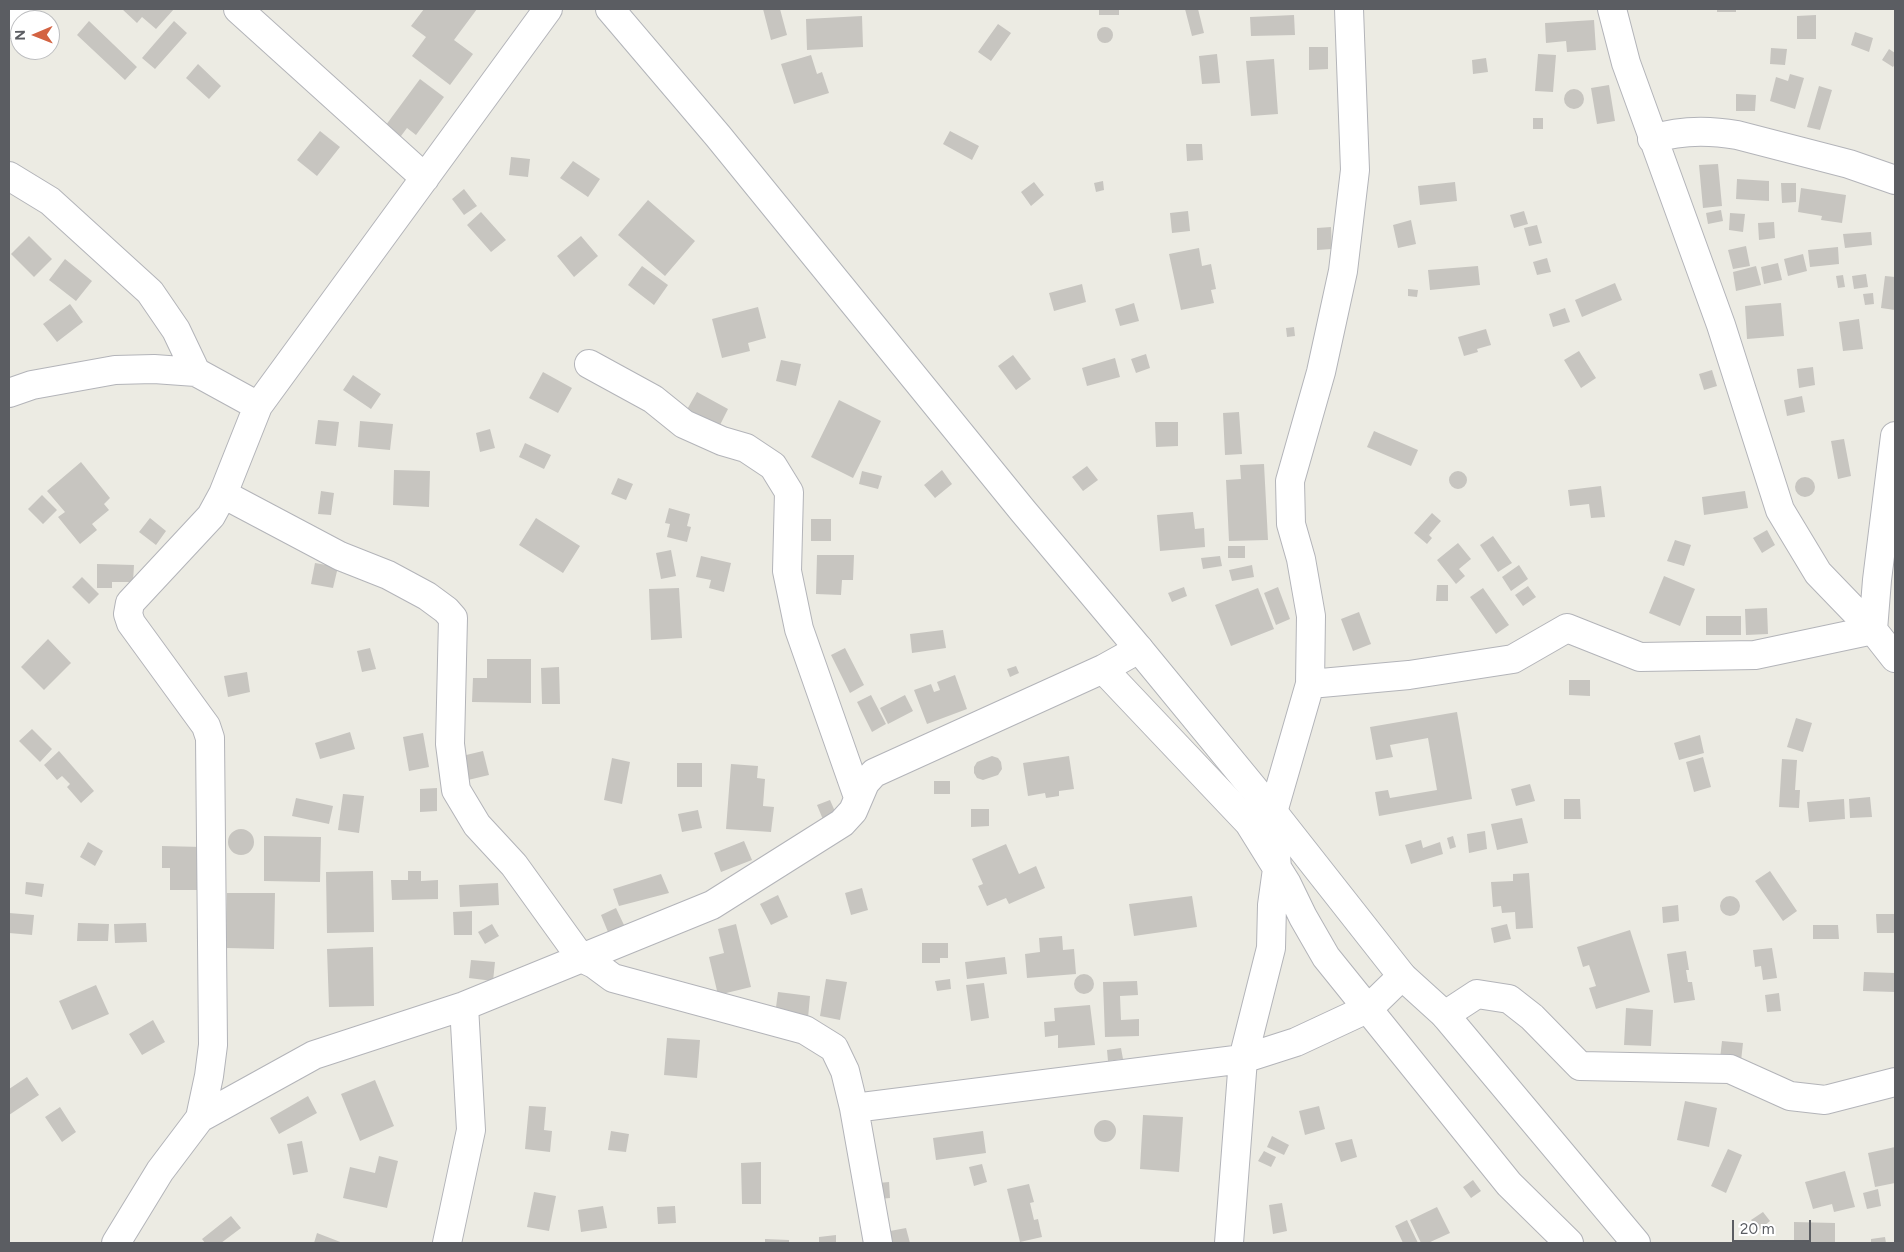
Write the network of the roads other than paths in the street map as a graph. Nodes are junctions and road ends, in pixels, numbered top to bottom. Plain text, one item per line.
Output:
1 (19, 9) edge
2 (238, 9) edge
3 (548, 9) edge
4 (610, 9) edge
5 (1349, 9) edge
6 (1612, 9) edge
7 (9, 24) edge
8 (1652, 139) junction
9 (9, 176) edge
10 (425, 178) junction
11 (1895, 180) edge
12 (589, 364) dead end
13 (196, 372) junction
14 (9, 393) edge
15 (258, 406) junction
16 (1895, 436) edge
17 (223, 494) junction
18 (1873, 630) junction
19 (1140, 649) junction
20 (1895, 658) edge
21 (1103, 669) junction
22 (1310, 684) junction
23 (858, 797) junction
24 (1274, 812) junction
25 (1278, 869) junction
26 (581, 958) junction
27 (1402, 976) junction
28 (464, 1006) junction
29 (1369, 1008) junction
30 (1445, 1015) junction
31 (1243, 1059) junction
32 (1895, 1082) edge
33 (854, 1108) junction
34 (200, 1118) junction
35 (116, 1243) edge
36 (447, 1243) edge
37 (878, 1243) edge
38 (1229, 1243) edge
39 (1569, 1243) edge
40 (1636, 1243) edge

1 - 7 street
2 - 10 street
3 - 10 street
4 - 19 street
5 - 22 street
6 - 8 street
8 - 11 street
8 - 18 street
9 - 13 street
10 - 15 street
12 - 23 street
13 - 14 street
13 - 15 street
15 - 17 street
16 - 18 street
17 - 26 street
17 - 34 street
18 - 20 street
18 - 22 street
19 - 21 street
19 - 24 street
21 - 23 street
21 - 25 street
22 - 24 street
23 - 26 street
24 - 25 street
24 - 27 street
25 - 29 street
25 - 31 street
26 - 28 street
26 - 33 street
27 - 29 street
27 - 30 street
28 - 34 street
28 - 36 street
29 - 31 street
29 - 39 street
30 - 32 street
30 - 40 street
31 - 33 street
31 - 38 street
33 - 37 street
34 - 35 street

